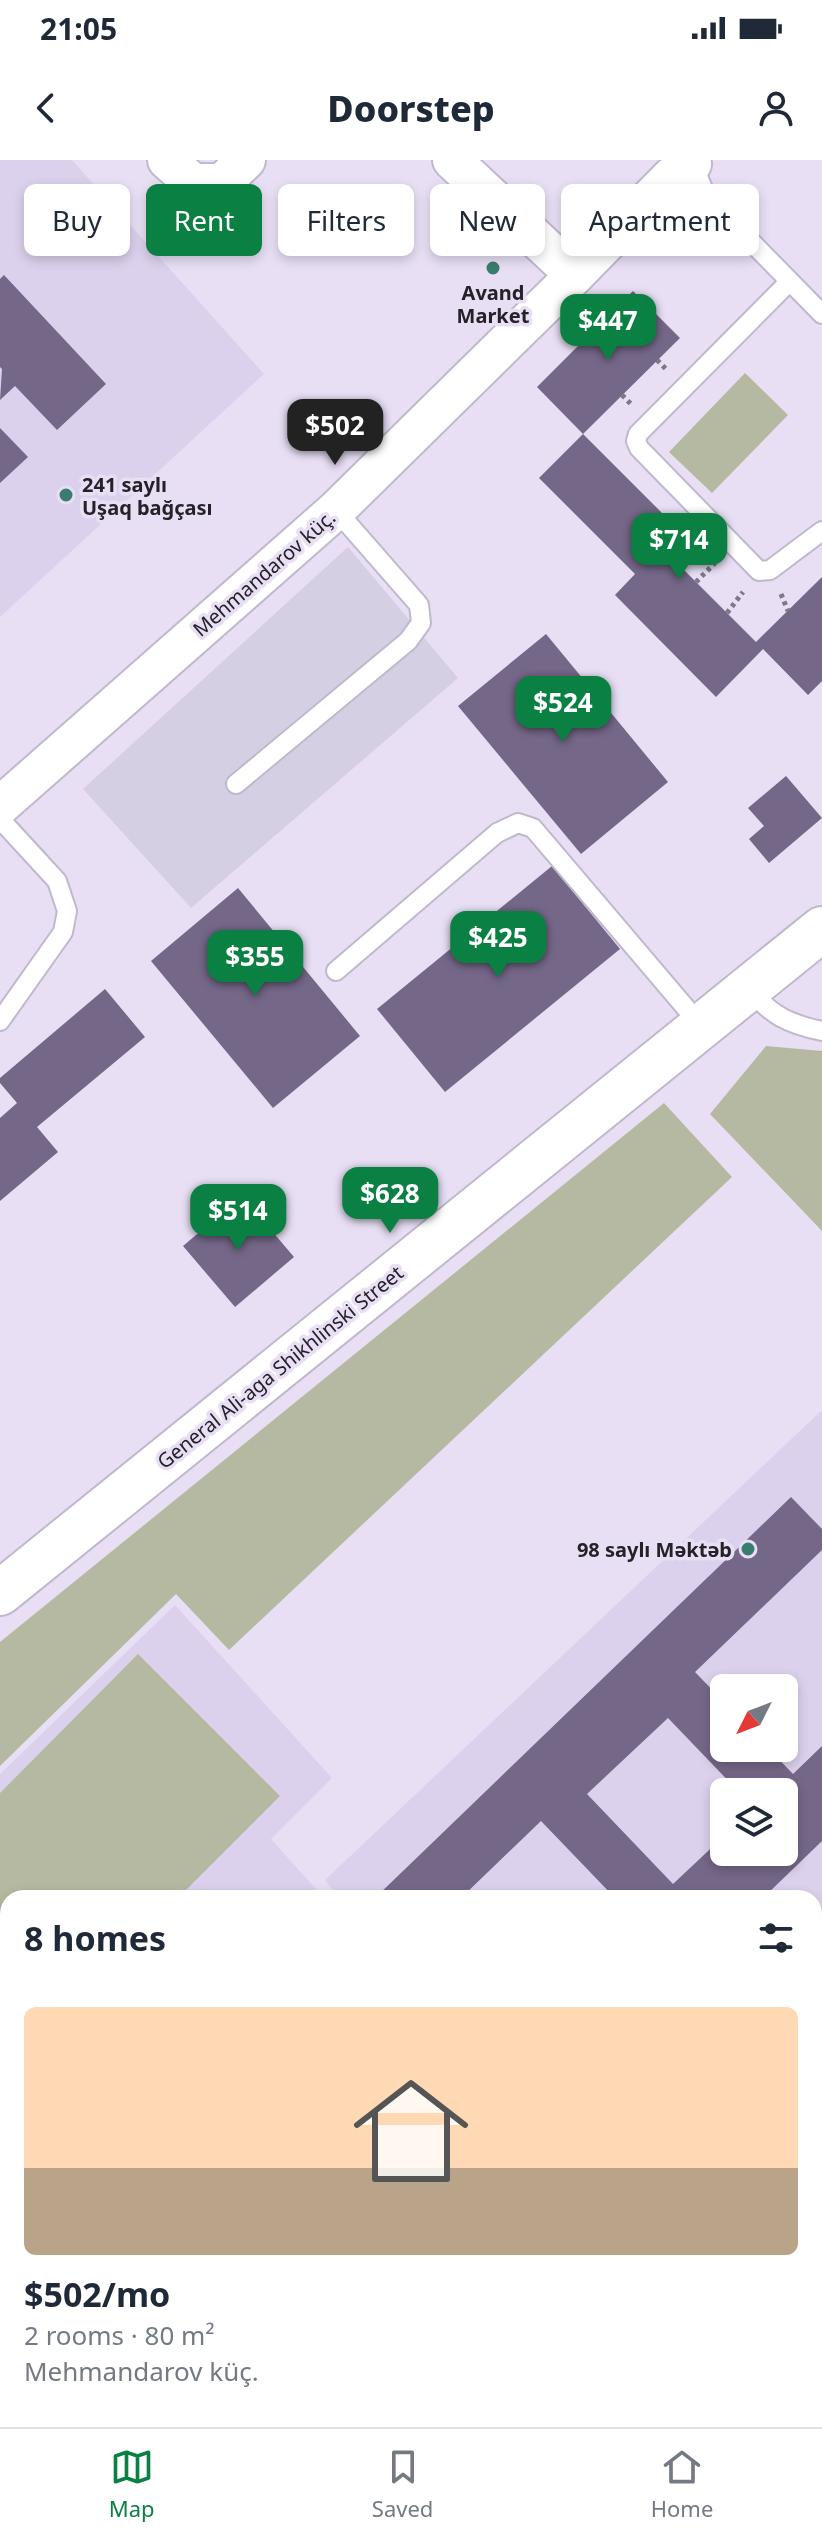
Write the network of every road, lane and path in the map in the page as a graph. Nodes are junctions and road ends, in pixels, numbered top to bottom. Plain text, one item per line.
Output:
1 (167, 160) edge
2 (246, 160) edge
3 (452, 160) edge
4 (692, 162) edge
5 (575, 275) junction
6 (789, 282) junction
7 (822, 314) edge
8 (336, 510) junction
9 (822, 531) edge
10 (236, 784) dead end
11 (0, 806) edge
12 (0, 819) edge
13 (822, 929) edge
14 (336, 971) dead end
15 (749, 989) junction
16 (0, 1021) edge
17 (702, 1027) junction
18 (822, 1031) edge
19 (0, 1593) edge

1 - 2 street
3 - 5 street
4 - 5 street, Mehmandarov küç.
4 - 6 lane
5 - 8 street, Mehmandarov küç.
6 - 7 lane
6 - 9 lane
8 - 10 lane
8 - 11 street, Mehmandarov küç.
12 - 16 lane
13 - 15 main road, General Ali-aga Shikhlinski Street
14 - 17 lane
15 - 17 main road, General Ali-aga Shikhlinski Street
15 - 18 lane
17 - 19 main road, General Ali-aga Shikhlinski Street

